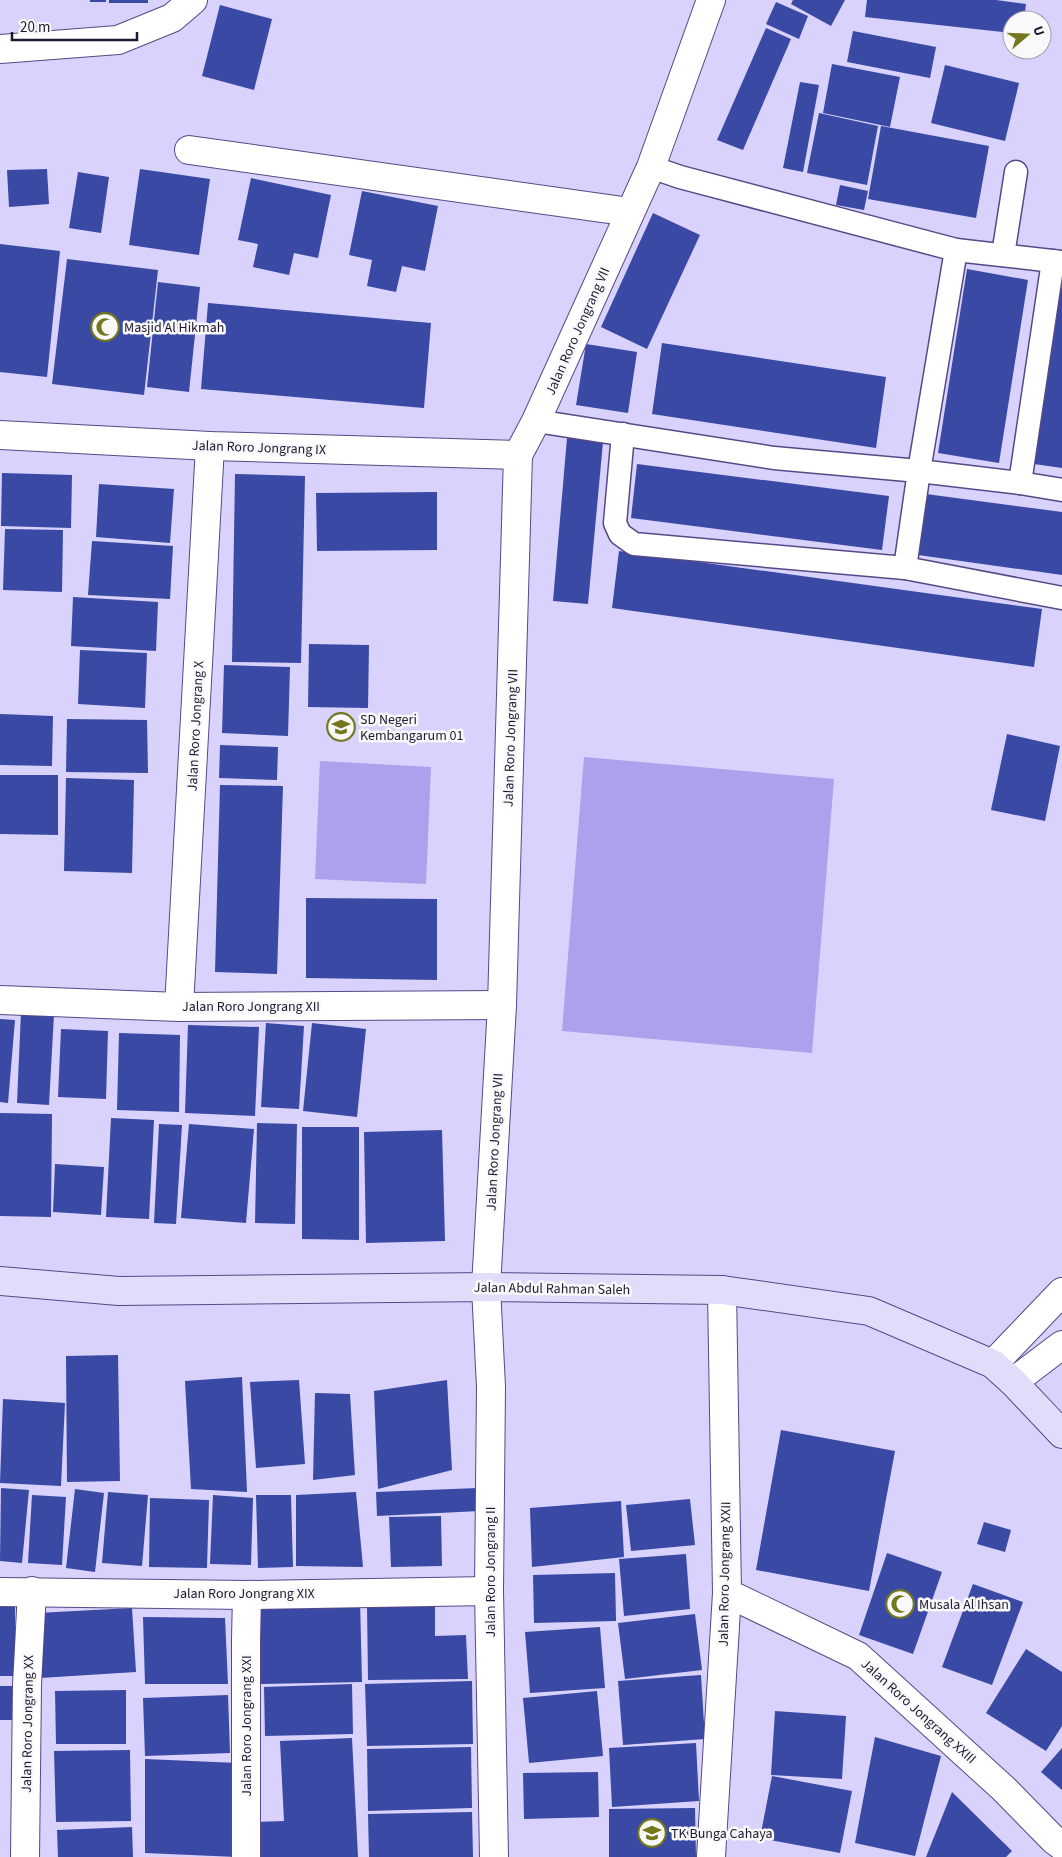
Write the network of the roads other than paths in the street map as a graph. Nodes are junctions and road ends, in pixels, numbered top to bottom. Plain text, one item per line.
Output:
1 (193, 0) edge
2 (711, 0) edge
3 (0, 49) edge
4 (188, 150) dead end
5 (651, 167) junction
6 (1016, 172) dead end
7 (630, 212) junction
8 (956, 250) junction
9 (1003, 255) junction
10 (1057, 262) edge
11 (536, 422) junction
12 (623, 434) junction
13 (0, 435) edge
14 (210, 446) junction
15 (518, 455) junction
16 (919, 471) junction
17 (1020, 483) junction
18 (1062, 490) edge
19 (905, 568) junction
20 (1062, 598) edge
21 (0, 1000) edge
22 (502, 1005) junction
23 (179, 1007) junction
24 (0, 1281) edge
25 (486, 1287) junction
26 (722, 1290) junction
27 (1062, 1292) edge
28 (1062, 1346) edge
29 (993, 1364) junction
30 (1013, 1382) junction
31 (1062, 1434) edge
32 (32, 1591) junction
33 (489, 1591) junction
34 (0, 1592) edge
35 (727, 1593) junction
36 (247, 1595) junction
37 (1062, 1846) edge
38 (25, 1857) edge
39 (246, 1857) edge
40 (494, 1857) edge
41 (711, 1857) edge

1 - 3 street
2 - 5 street, Jalan Roro Jongrang VII
4 - 7 street
5 - 7 street, Jalan Roro Jongrang VII
5 - 8 lane
6 - 9 lane
7 - 11 street, Jalan Roro Jongrang VII
8 - 9 lane
8 - 16 lane
9 - 10 lane
10 - 17 lane
11 - 12 lane
11 - 15 street, Jalan Roro Jongrang VII
12 - 16 lane
12 - 19 lane
13 - 14 street, Jalan Roro Jongrang IX
14 - 15 street, Jalan Roro Jongrang IX
14 - 23 street, Jalan Roro Jongrang X
15 - 22 street, Jalan Roro Jongrang VII
16 - 17 lane
16 - 19 lane
17 - 18 lane
19 - 20 lane
21 - 23 street, Jalan Roro Jongrang XII
22 - 23 street, Jalan Roro Jongrang XII
22 - 25 street, Jalan Roro Jongrang VII
24 - 25 street, Jalan Abdul Rahman Saleh
25 - 26 street, Jalan Abdul Rahman Saleh
25 - 33 street, Jalan Roro Jongrang II
26 - 29 street, Jalan Abdul Rahman Saleh
26 - 35 street, Jalan Roro Jongrang XXII
27 - 29 street
28 - 30 street
29 - 30 street, Jalan Abdul Rahman Saleh
30 - 31 street, Jalan Abdul Rahman Saleh
32 - 34 street, Jalan Roro Jongrang XIX
32 - 36 street, Jalan Roro Jongrang XIX
32 - 38 street, Jalan Roro Jongrang XX
33 - 36 street, Jalan Roro Jongrang XIX
33 - 40 street, Jalan Roro Jongrang II
35 - 37 street, Jalan Roro Jongrang XXIII
35 - 41 street, Jalan Roro Jongrang XXII
36 - 39 street, Jalan Roro Jongrang XXI

